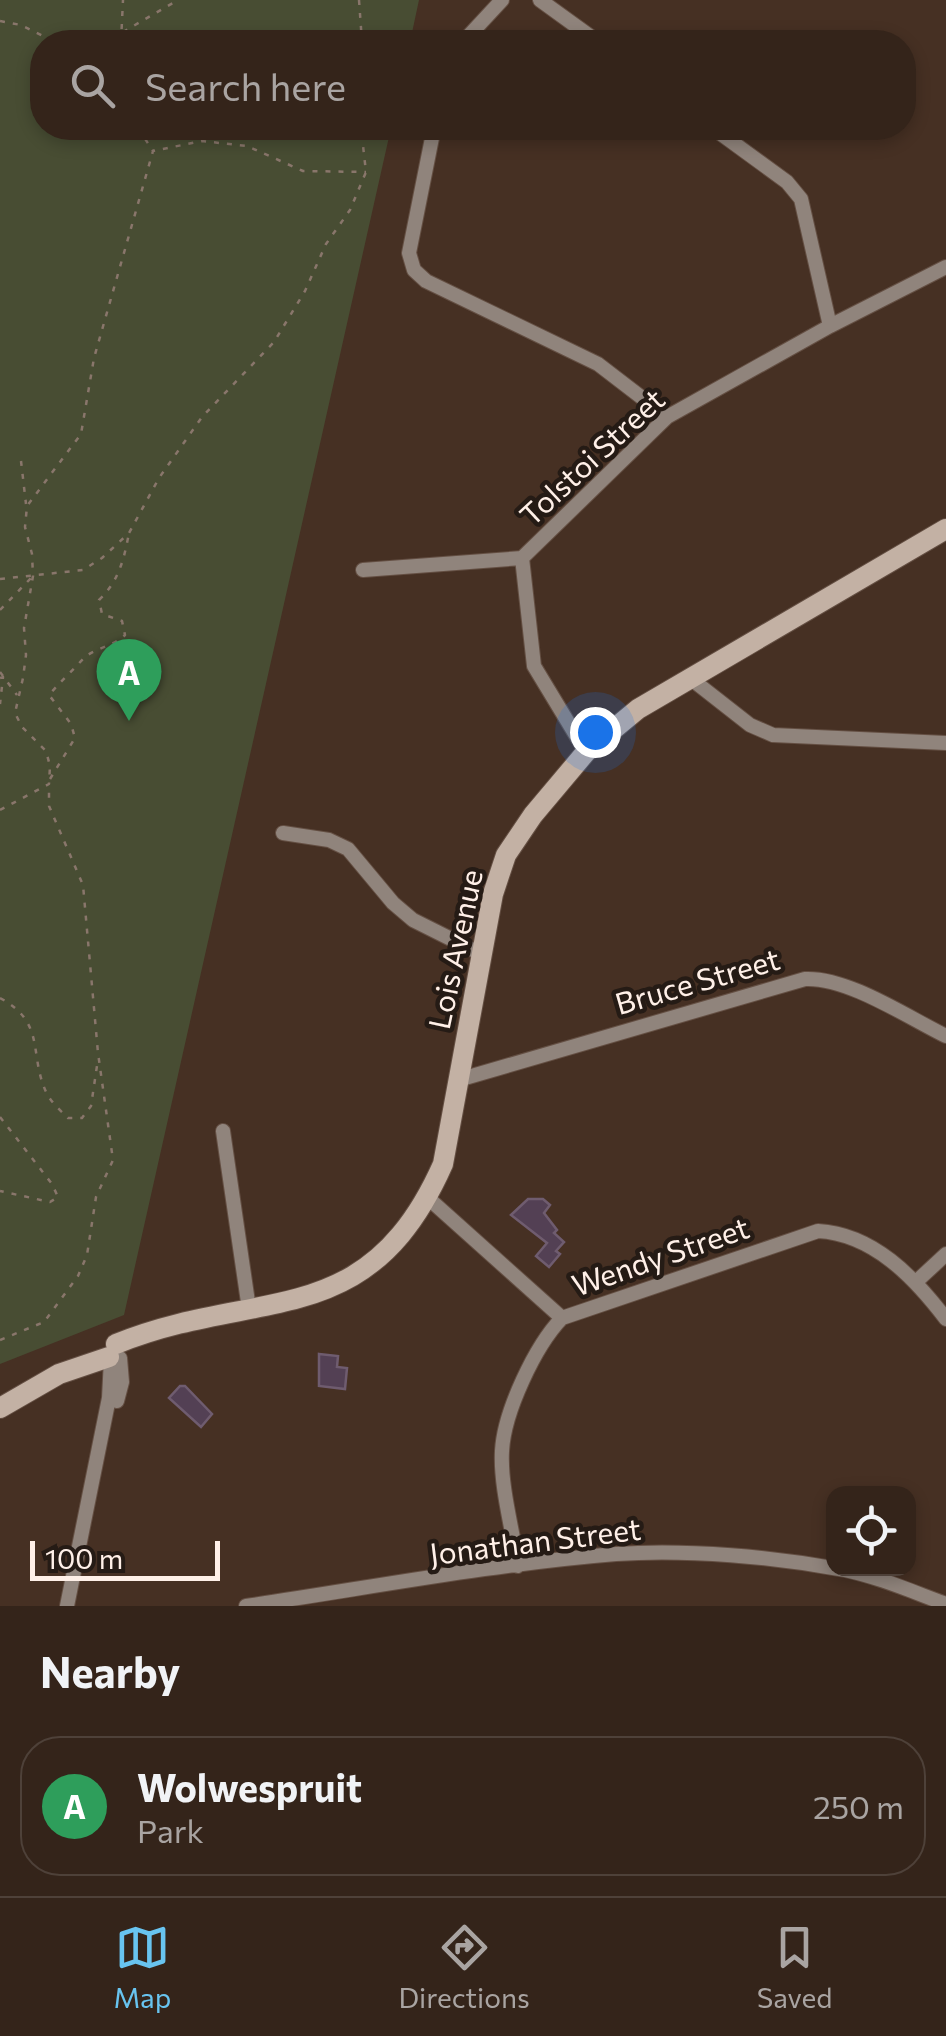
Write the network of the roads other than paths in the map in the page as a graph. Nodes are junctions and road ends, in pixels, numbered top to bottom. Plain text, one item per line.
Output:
1 (502, 0) edge
2 (540, 0) edge
3 (475, 30) edge
4 (581, 30) edge
5 (432, 140) edge
6 (729, 140) edge
7 (946, 267) edge
8 (830, 326) junction
9 (667, 417) junction
10 (946, 530) edge
11 (522, 558) junction
12 (364, 570) dead end
13 (690, 678) junction
14 (946, 743) edge
15 (586, 752) junction
16 (283, 832) dead end
17 (481, 954) junction
18 (946, 1036) edge
19 (458, 1080) junction
20 (223, 1131) dead end
21 (428, 1198) junction
22 (946, 1254) edge
23 (918, 1281) junction
24 (245, 1310) junction
25 (562, 1318) junction
26 (946, 1318) edge
27 (115, 1353) junction
28 (0, 1394) edge
29 (0, 1408) edge
30 (518, 1566) junction
31 (266, 1604) edge
32 (946, 1604) edge
33 (68, 1606) edge
34 (246, 1606) edge

1 - 3 street
2 - 4 street
5 - 9 street
6 - 8 street
7 - 8 street, Tolstoi Street
8 - 9 street, Tolstoi Street
9 - 11 street, Tolstoi Street
10 - 13 street, Lois Avenue
11 - 12 street, Tolstoi Street
11 - 15 street
13 - 14 street
13 - 15 street, Lois Avenue
15 - 17 street, Lois Avenue
16 - 17 street
17 - 19 street, Lois Avenue
18 - 19 street, Bruce Street
19 - 21 street, Lois Avenue
20 - 24 street
21 - 24 street, Lois Avenue
21 - 25 street
22 - 23 street
23 - 25 street, Wendy Street
23 - 26 street, Wendy Street
24 - 27 street, Lois Avenue
25 - 30 street, Wendy Street
27 - 28 street, Lois Avenue
27 - 29 street, Lois Avenue
27 - 33 street
30 - 31 street, Jonathan Street
30 - 32 street, Jonathan Street
31 - 34 street, Jonathan Street

